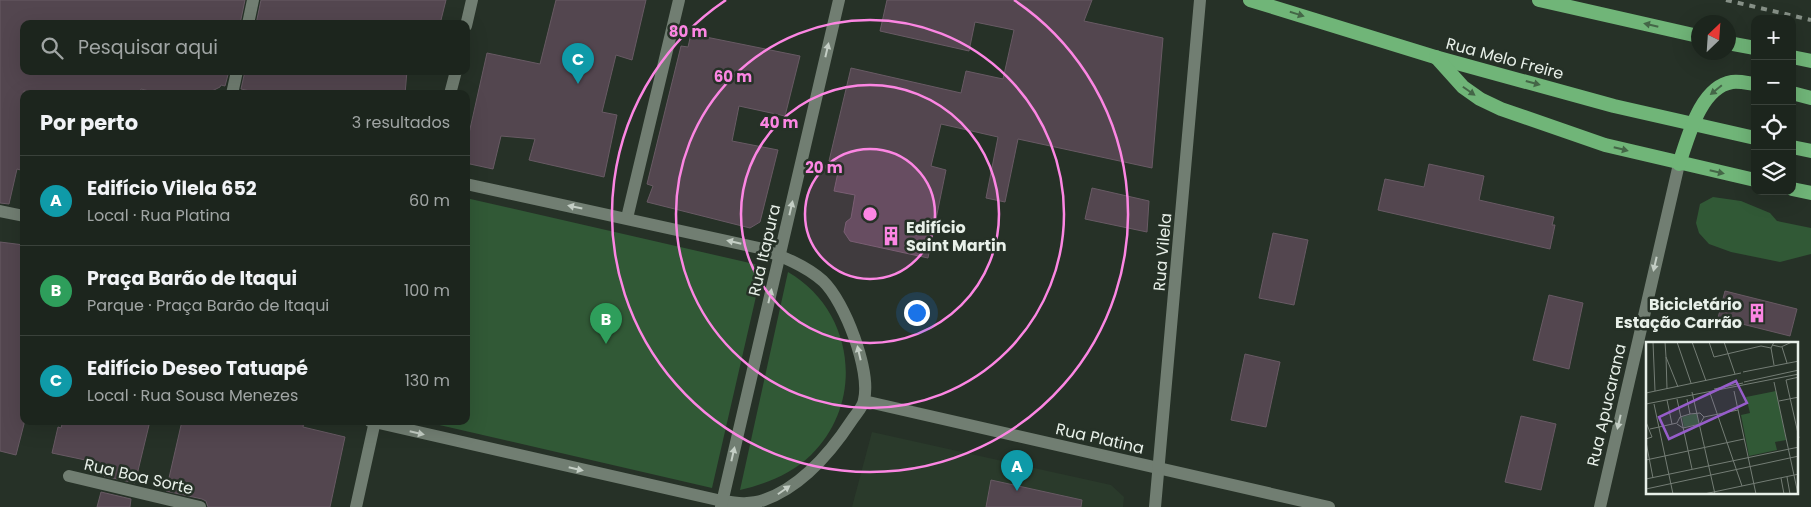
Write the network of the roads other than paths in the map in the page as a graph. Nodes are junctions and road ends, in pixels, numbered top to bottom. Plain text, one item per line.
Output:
1 (253, 0) edge
2 (472, 0) edge
3 (679, 0) edge
4 (839, 0) edge
5 (1200, 0) edge
6 (1250, 0) edge
7 (1539, 0) edge
8 (249, 20) edge
9 (467, 20) edge
10 (1691, 34) edge
11 (1736, 44) edge
12 (1751, 47) edge
13 (1435, 57) junction
14 (1796, 58) edge
15 (1811, 61) edge
16 (236, 75) edge
17 (455, 75) edge
18 (1751, 83) edge
19 (233, 90) edge
20 (451, 90) edge
21 (1796, 94) edge
22 (1811, 98) edge
23 (1693, 124) junction
24 (1751, 137) edge
25 (1796, 147) edge
26 (1811, 151) edge
27 (1679, 164) junction
28 (1751, 179) edge
29 (470, 185) edge
30 (1796, 190) edge
31 (1811, 193) edge
32 (0, 211) edge
33 (20, 215) edge
34 (627, 218) junction
35 (780, 256) junction
36 (864, 402) junction
37 (372, 425) edge
38 (386, 425) edge
39 (1158, 468) junction
40 (69, 476) dead end
41 (722, 504) edge
42 (200, 507) edge
43 (356, 507) edge
44 (1155, 507) edge
45 (1329, 507) edge
46 (1600, 507) edge

1 - 8 street
2 - 9 street
3 - 34 street
35 -> 4 street, Rua Itapura
5 - 39 street, Rua Vilela
6 -> 13 highway, Rua Melo Freire
10 -> 7 highway
11 - 12 highway
13 -> 23 highway, Rua Melo Freire
13 -> 27 highway
14 - 15 highway
16 - 19 street
17 - 20 street
18 -> 23 highway
21 - 22 highway
23 - 24 highway, Rua Melo Freire
23 - 27 highway
25 - 26 highway
27 -> 28 highway
27 -> 46 street, Rua Apucarana
34 -> 29 street
30 - 31 highway
32 - 33 street
35 -> 34 street
36 -> 35 street
41 -> 35 street, Rua Itapura
36 - 39 street, Rua Platina
41 -> 36 street
37 - 43 street
38 -> 41 street
39 - 44 street, Rua Vilela
39 - 45 street, Rua Platina
40 - 42 street, Rua Boa Sorte

